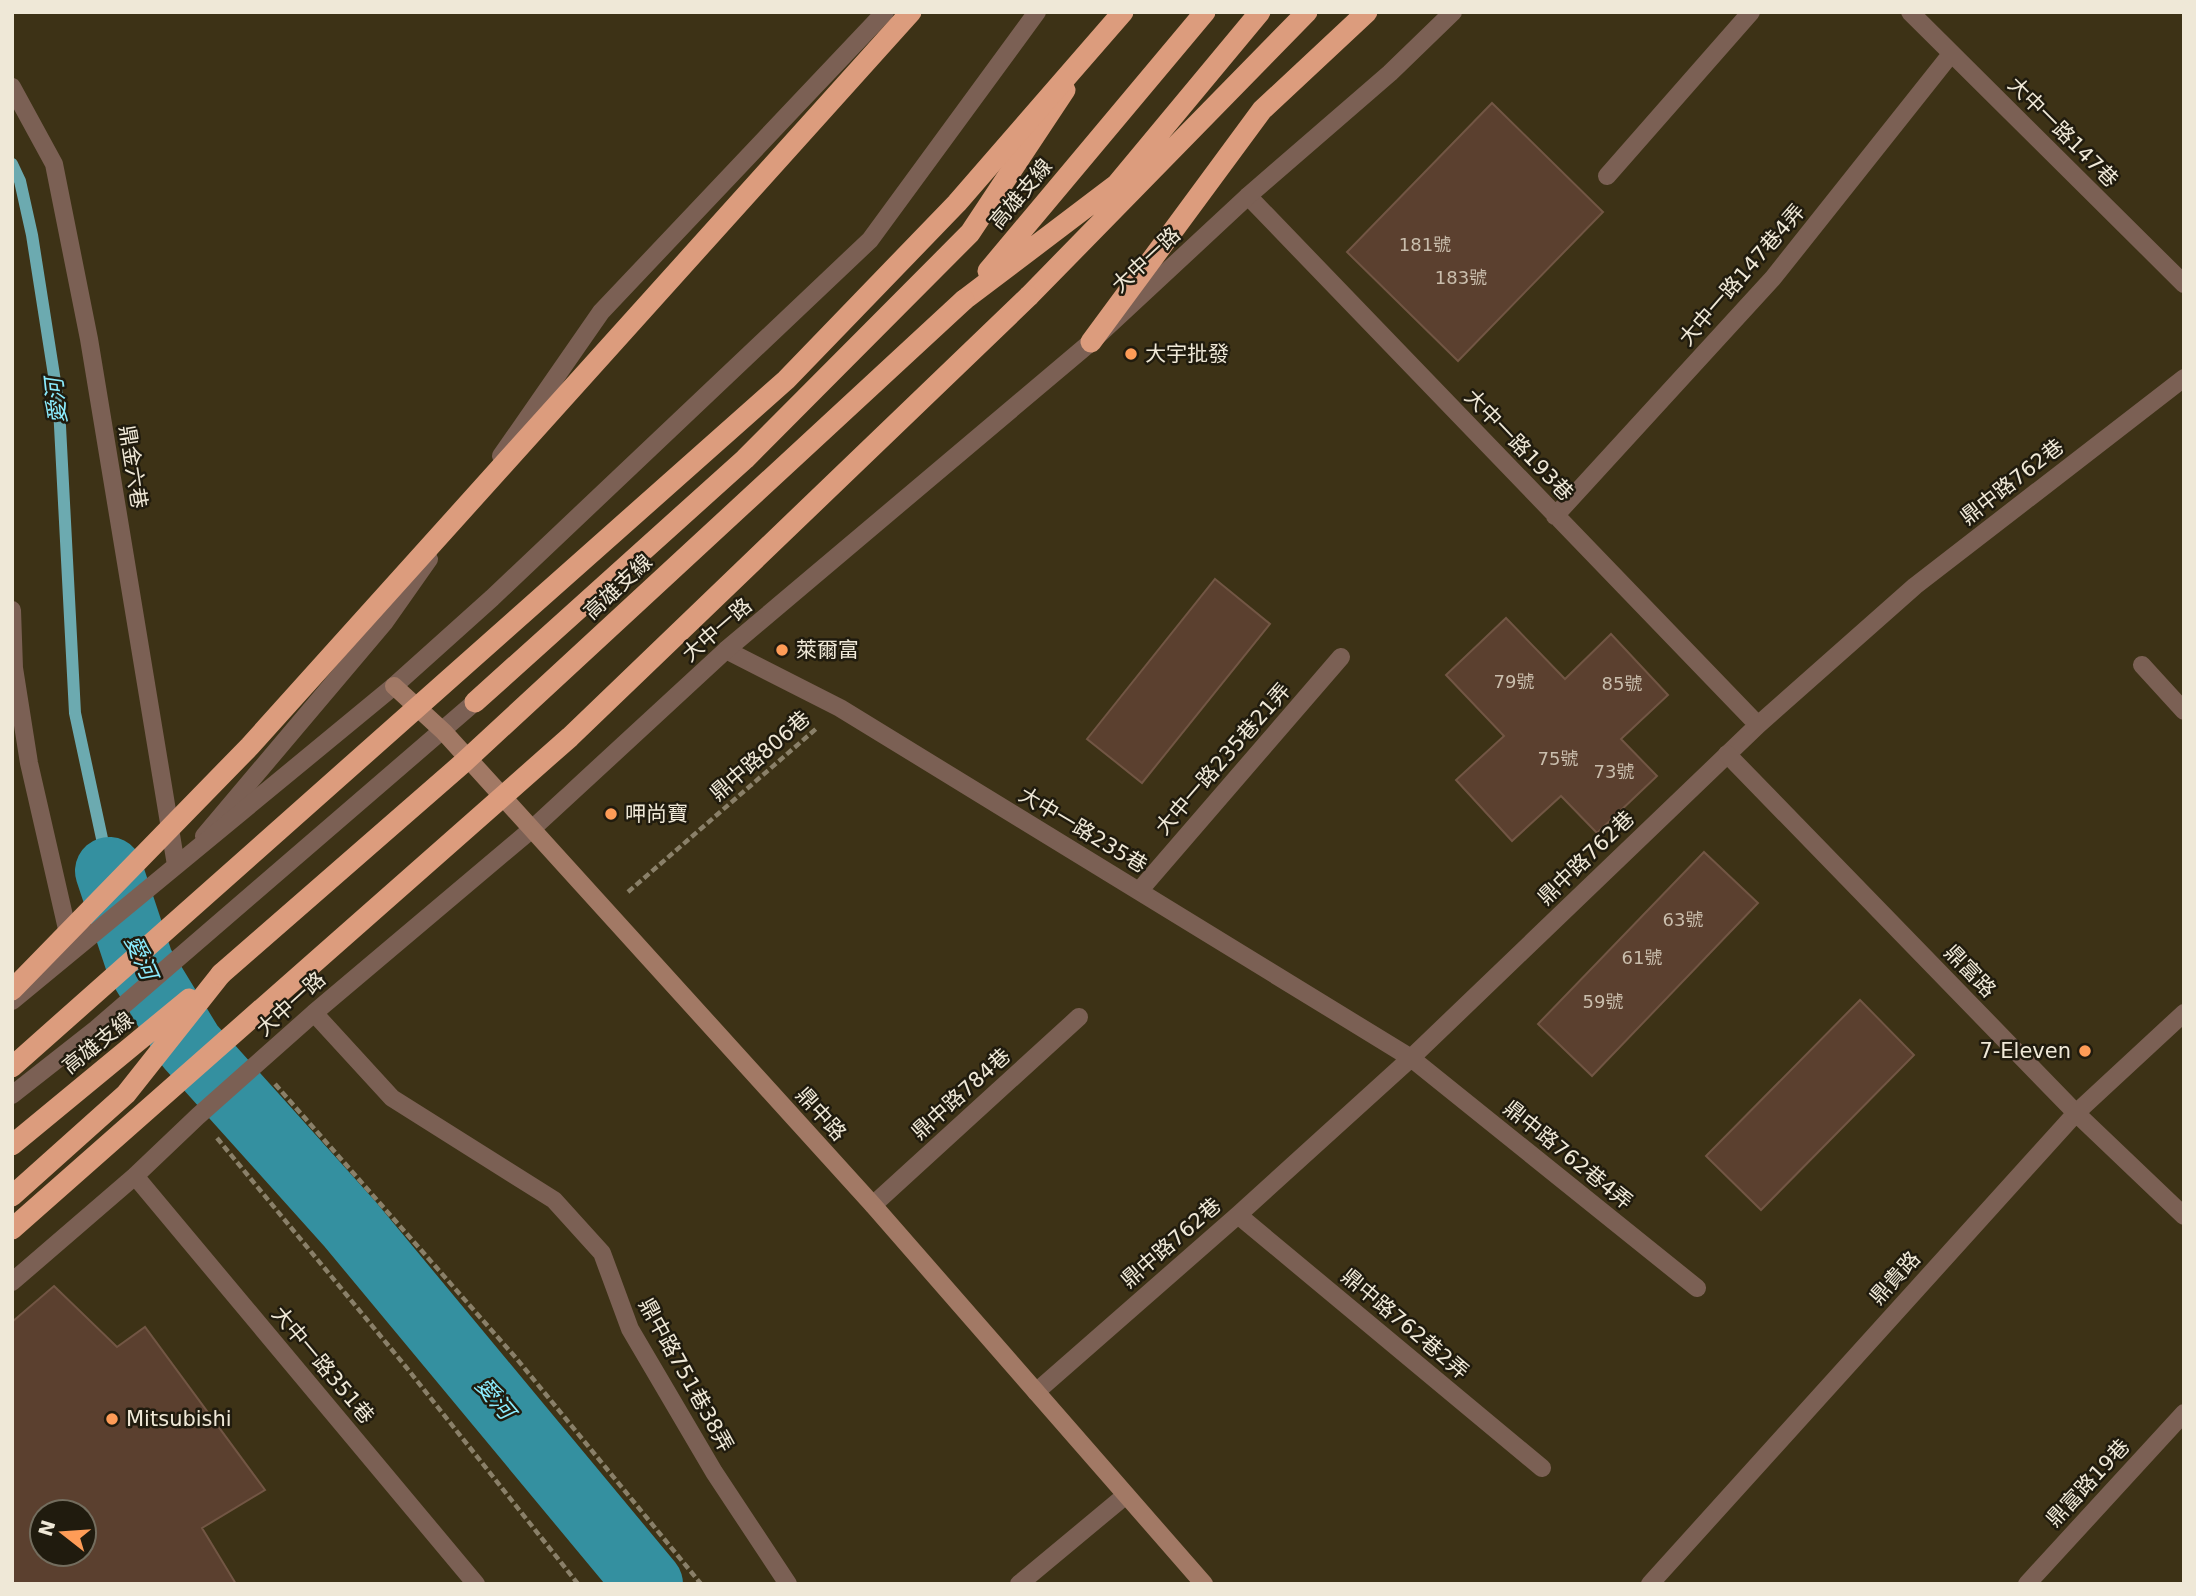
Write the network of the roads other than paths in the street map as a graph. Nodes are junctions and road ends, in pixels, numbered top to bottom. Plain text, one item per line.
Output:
1 (885, 12) edge
2 (911, 12) edge
3 (1037, 12) edge
4 (1116, 12) edge
5 (1124, 12) edge
6 (1205, 12) edge
7 (1260, 12) edge
8 (1307, 12) edge
9 (1367, 12) edge
10 (1453, 12) edge
11 (1751, 12) edge
12 (1910, 12) edge
13 (1951, 54) junction
14 (12, 87) edge
15 (1606, 176) dead end
16 (1248, 196) junction
17 (2184, 284) edge
18 (964, 300) junction
19 (1091, 342) junction
20 (2184, 378) edge
21 (1555, 516) junction
22 (12, 610) edge
23 (726, 650) junction
24 (1341, 657) dead end
25 (2141, 665) dead end
26 (394, 686) junction
27 (475, 702) joint
28 (2184, 711) edge
29 (1758, 725) junction
30 (444, 732) junction
31 (1727, 754) junction
32 (532, 829) junction
33 (190, 853) junction
34 (175, 866) junction
35 (1139, 891) junction
36 (74, 951) junction
37 (220, 974) junction
38 (12, 990) edge
39 (12, 1001) edge
40 (314, 1013) junction
41 (2184, 1013) edge
42 (1079, 1017) dead end
43 (1411, 1058) junction
44 (12, 1067) edge
45 (12, 1095) edge
46 (2076, 1112) junction
47 (12, 1145) edge
48 (135, 1176) junction
49 (12, 1196) edge
50 (873, 1205) junction
51 (1238, 1215) junction
52 (2184, 1216) edge
53 (12, 1229) edge
54 (12, 1282) edge
55 (1697, 1288) dead end
56 (1036, 1392) junction
57 (2184, 1413) edge
58 (1542, 1468) dead end
59 (1126, 1495) junction
60 (476, 1584) edge
61 (788, 1584) edge
62 (1018, 1584) edge
63 (1204, 1584) edge
64 (1650, 1584) edge
65 (2026, 1584) edge

1 - 33 street
2 - 38 highway, bridge
3 - 26 street
4 - 27 highway
5 - 44 highway, 高雄支線, bridge
6 - 18 highway, 高雄支線
7 - 18 highway
8 - 53 highway, bridge
9 - 19 highway
10 - 16 street, 大中一路
11 - 15 street
12 - 13 street, 大中一路147巷
13 - 17 street, 大中一路147巷
13 - 21 street, 大中一路147巷4弄
14 - 34 street, 鼎金六巷
16 - 19 street, 大中一路
16 - 21 street, 大中一路193巷
18 - 37 highway, 高雄支線, bridge
19 - 23 street, 大中一路
20 - 29 street, 鼎中路762巷
21 - 29 street, 大中一路193巷
22 - 36 street
23 - 32 street, 大中一路
23 - 35 street, 大中一路235巷
24 - 35 street, 大中一路235巷21弄
25 - 28 street
26 - 30 street, 鼎中路
26 - 33 street
27 - 30 street
29 - 31 street, 鼎中路762巷
30 - 32 street, 鼎中路
30 - 45 street
31 - 43 street, 鼎中路762巷
31 - 46 street, 鼎富路
32 - 40 street, 大中一路
32 - 50 street, 鼎中路
33 - 34 street
34 - 36 street
35 - 43 street, 大中一路235巷
36 - 39 street
37 - 47 highway, 高雄支線
37 - 49 highway
40 - 48 street, 大中一路
40 - 61 street, 鼎中路751巷38弄
41 - 46 street, 鼎貴路
42 - 50 street, 鼎中路784巷
43 - 51 street, 鼎中路762巷
43 - 55 street, 鼎中路762巷4弄
46 - 52 street, 鼎富路
46 - 64 street, 鼎貴路
48 - 54 street, 大中一路
48 - 60 street, 大中一路351巷
50 - 56 street, 鼎中路
51 - 56 street, 鼎中路762巷
51 - 58 street, 鼎中路762巷2弄
56 - 59 street, 鼎中路
57 - 65 street, 鼎富路19巷
59 - 62 street
59 - 63 street, 鼎中路

